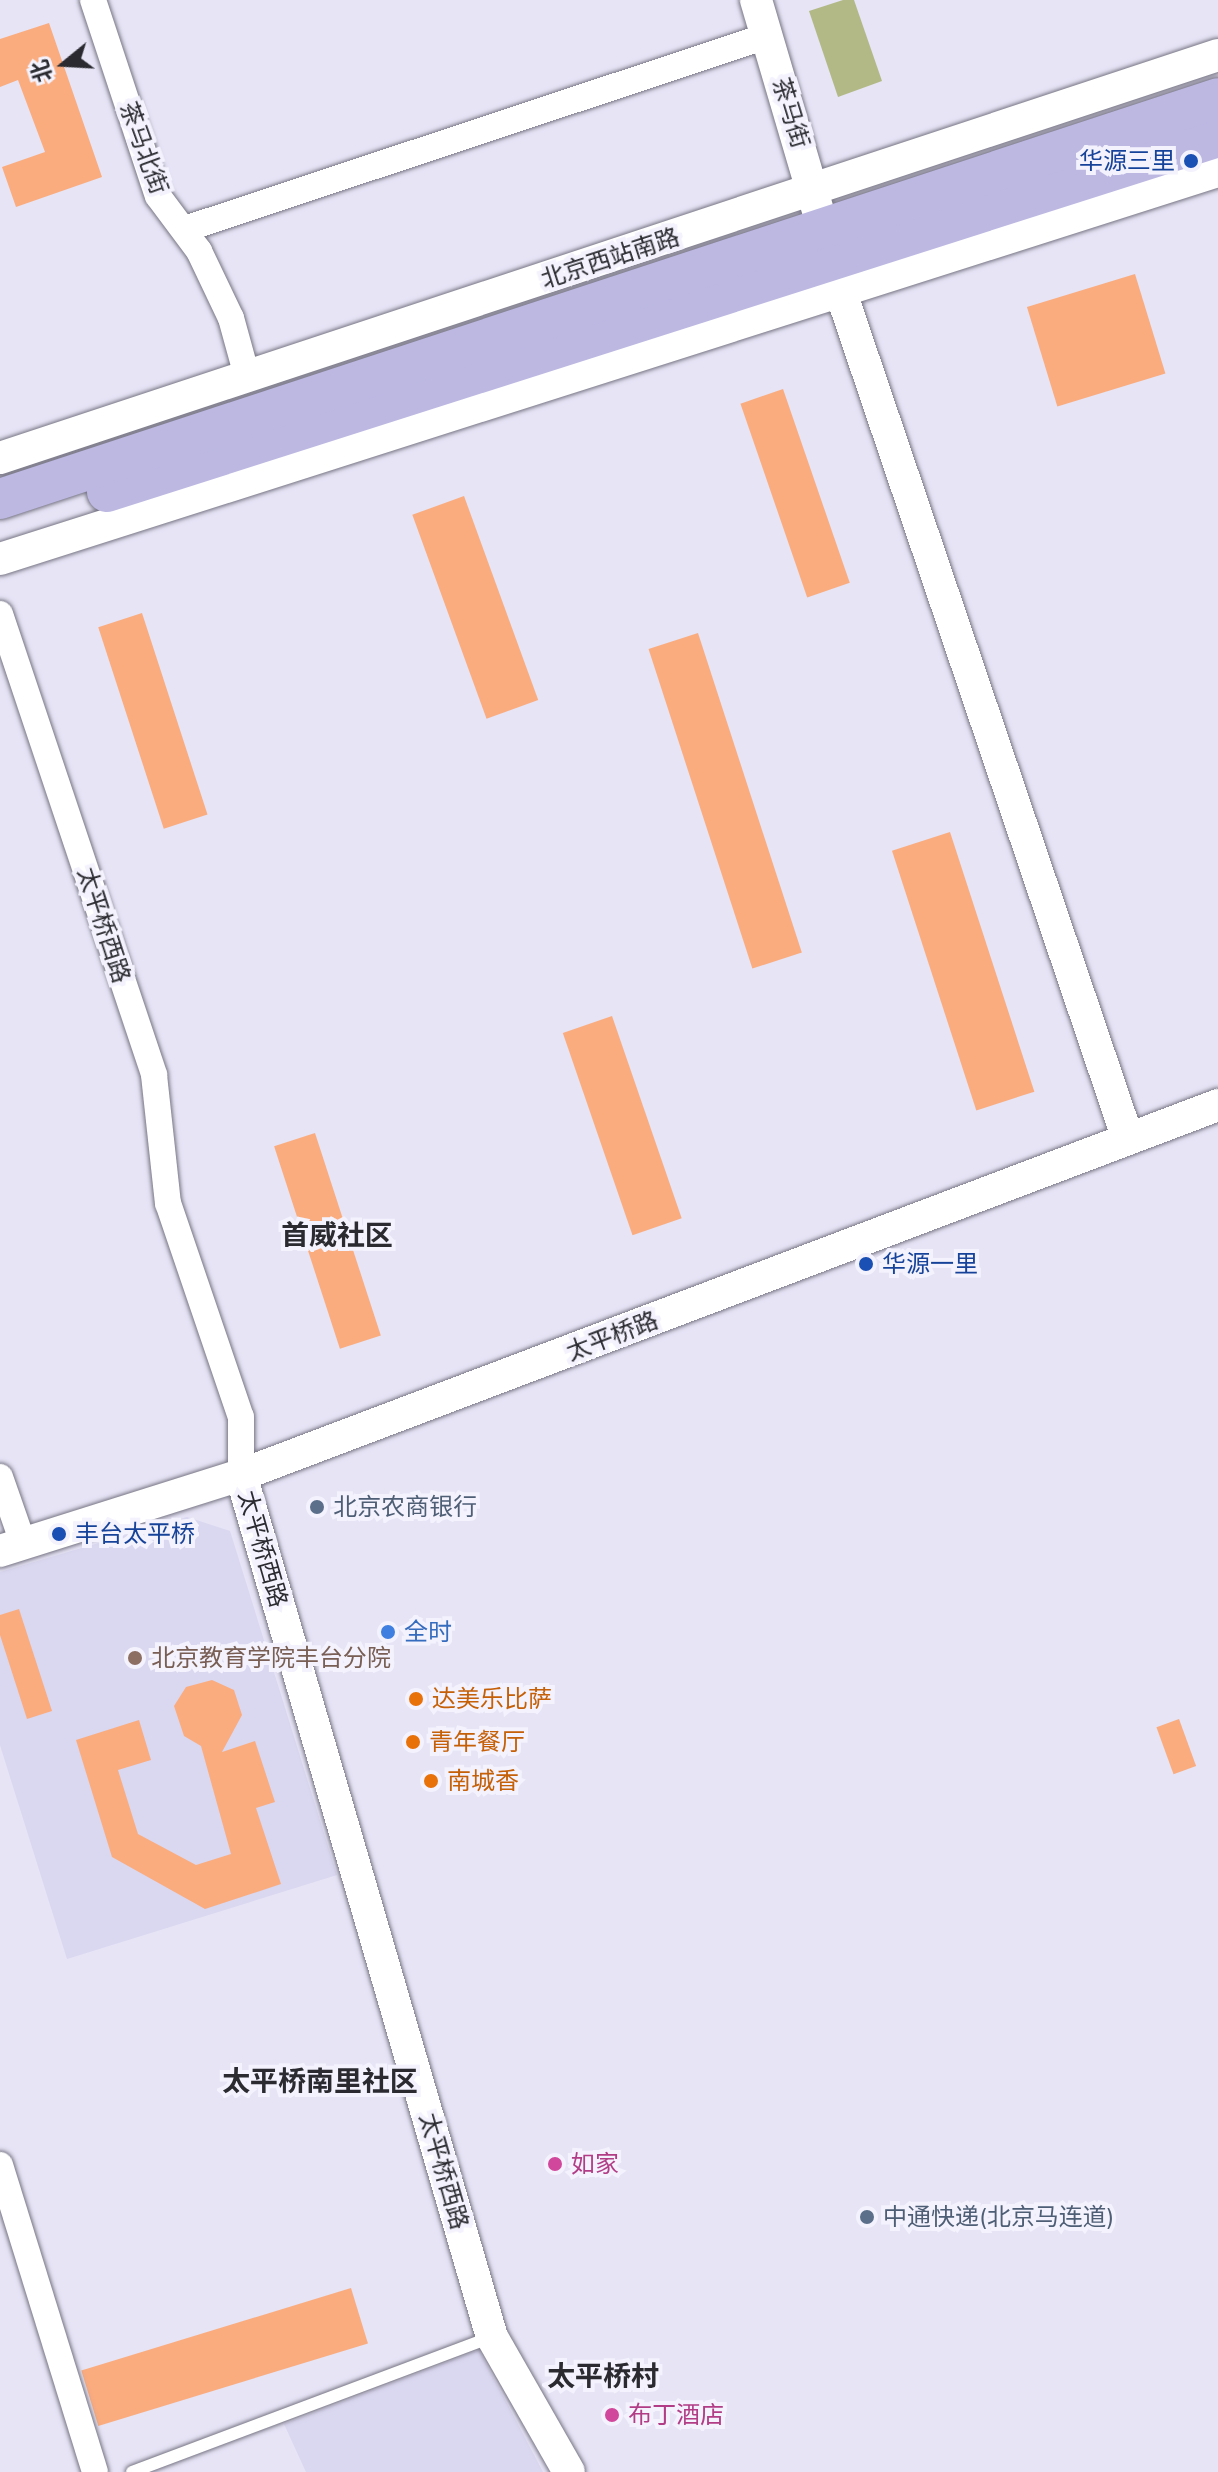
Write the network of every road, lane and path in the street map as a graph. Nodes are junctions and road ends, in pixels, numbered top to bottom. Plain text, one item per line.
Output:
1 (93, 0) edge
2 (756, 0) edge
3 (767, 36) junction
4 (1218, 55) edge
5 (1218, 98) edge
6 (1218, 137) edge
7 (1218, 171) edge
8 (185, 229) junction
9 (827, 244) junction
10 (247, 376) junction
11 (0, 458) edge
12 (0, 499) edge
13 (0, 526) edge
14 (0, 559) edge
15 (0, 614) edge
16 (1218, 1105) edge
17 (1128, 1139) junction
18 (241, 1475) junction
19 (0, 1477) edge
20 (11, 1547) edge
21 (0, 2165) edge
22 (492, 2337) junction
23 (95, 2472) edge
24 (132, 2472) edge
25 (569, 2472) edge

1 - 8 street, 茶马北街
2 - 3 street, 茶马街
3 - 8 street
3 - 9 street, 茶马街
4 - 9 street, 北京西站南路
5 - 9 main road, 北京西站南路
6 - 9 main road, 北京西站南路
7 - 9 street, 北京西站南路
8 - 10 street, 茶马北街
9 - 10 street, 北京西站南路
9 - 12 main road, 北京西站南路
9 - 13 main road, 北京西站南路
9 - 14 street, 北京西站南路
9 - 17 street, 茶马街
10 - 11 street, 北京西站南路
15 - 18 street, 太平桥西路
16 - 17 street, 太平桥路
17 - 18 street, 太平桥路
18 - 20 street, 太平桥路
18 - 22 street, 太平桥西路
19 - 20 street
21 - 23 street
22 - 24 lane
22 - 25 street, 太平桥西路

